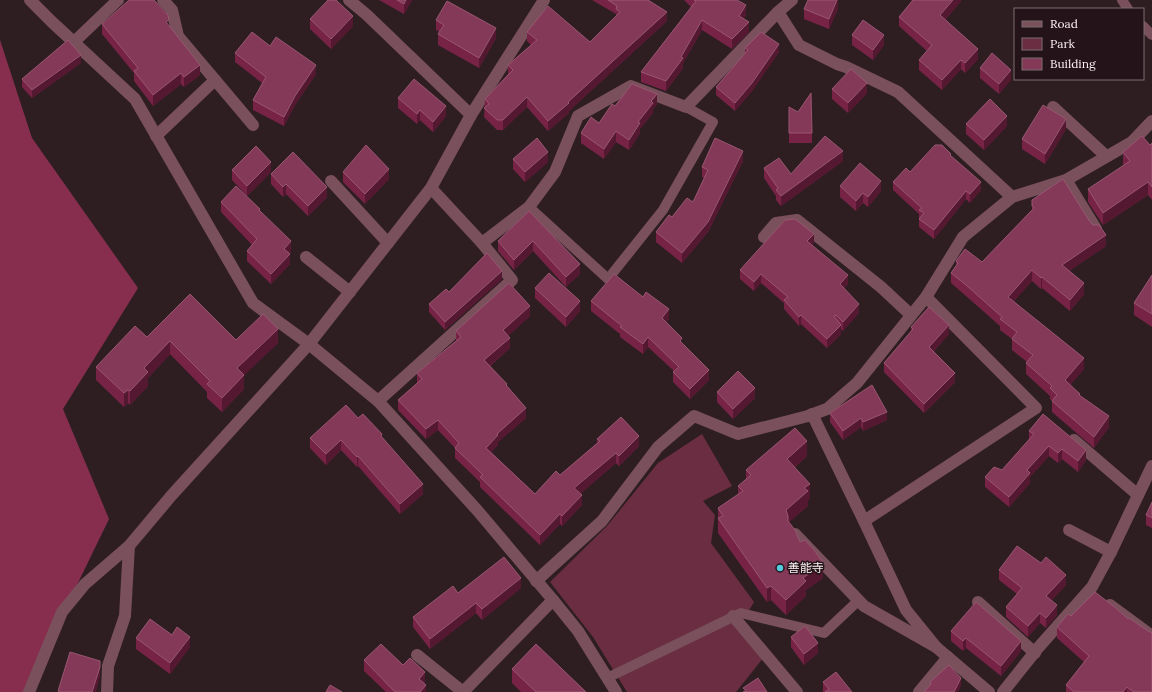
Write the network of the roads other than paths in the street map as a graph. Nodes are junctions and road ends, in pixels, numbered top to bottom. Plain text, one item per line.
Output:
1 (30, 0) edge
2 (118, 0) edge
3 (163, 0) edge
4 (348, 0) edge
5 (544, 0) edge
6 (792, 0) edge
7 (778, 12) junction
8 (1144, 27) edge
9 (1152, 35) edge
10 (74, 42) junction
11 (215, 80) junction
12 (686, 107) junction
13 (1053, 107) dead end
14 (471, 115) junction
15 (1152, 121) edge
16 (253, 125) dead end
17 (156, 136) junction
18 (1106, 156) junction
19 (1066, 180) junction
20 (331, 181) dead end
21 (431, 188) junction
22 (1012, 197) junction
23 (529, 207) junction
24 (1096, 229) edge
25 (764, 237) dead end
26 (388, 243) junction
27 (482, 243) junction
28 (306, 257) dead end
29 (350, 292) junction
30 (926, 297) junction
31 (911, 315) junction
32 (309, 344) junction
33 (378, 401) junction
34 (812, 414) junction
35 (1066, 434) edge
36 (1152, 466) edge
37 (1148, 484) edge
38 (1138, 495) junction
39 (864, 521) junction
40 (1069, 530) dead end
41 (795, 534) edge
42 (128, 546) junction
43 (1111, 552) junction
44 (536, 581) junction
45 (1096, 595) junction
46 (553, 600) junction
47 (859, 600) junction
48 (978, 602) edge
49 (734, 616) junction
50 (1152, 636) edge
51 (936, 647) junction
52 (1035, 653) junction
53 (417, 655) dead end
54 (948, 657) junction
55 (607, 678) junction
56 (29, 692) edge
57 (106, 692) edge
58 (616, 692) edge
59 (797, 692) edge
60 (919, 692) edge
61 (989, 692) edge
62 (1003, 692) edge

1 - 10 street
2 - 10 street
3 - 11 street
4 - 14 street
5 - 14 street
6 - 7 street
7 - 12 street
7 - 22 street
8 - 9 lane
10 - 17 street
11 - 16 street
11 - 17 street
12 - 23 street
12 - 23 lane
13 - 18 street
14 - 21 street
15 - 18 street
17 - 32 street
18 - 19 street
19 - 22 street
19 - 24 street
20 - 26 street
21 - 26 street
21 - 27 street
22 - 30 street
23 - 27 street
25 - 31 street
26 - 29 street
27 - 33 street
28 - 29 street
29 - 32 street
30 - 31 street
30 - 39 street
31 - 34 street
32 - 33 street
32 - 42 street
33 - 44 street
34 - 39 street
34 - 44 street
35 - 38 street
36 - 37 street
37 - 38 street
38 - 43 street
39 - 51 street
40 - 43 street
41 - 47 street
42 - 56 street
42 - 57 street
43 - 45 street
44 - 46 street
45 - 50 street
45 - 52 street
46 - 53 street
46 - 55 street
47 - 49 lane
47 - 51 street
48 - 52 street
49 - 55 lane
49 - 59 street
51 - 54 street
52 - 62 street
54 - 60 street
54 - 61 street
55 - 58 street

